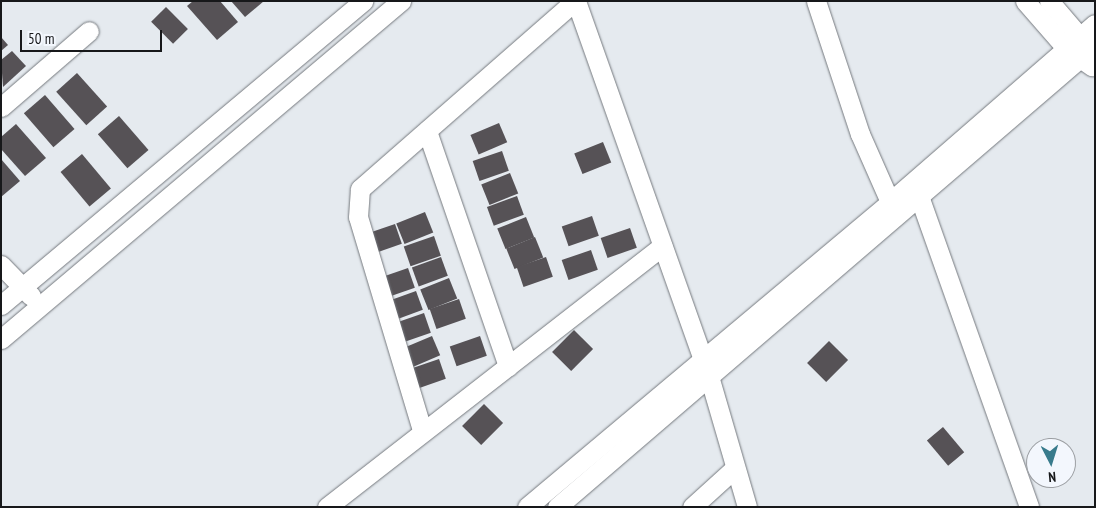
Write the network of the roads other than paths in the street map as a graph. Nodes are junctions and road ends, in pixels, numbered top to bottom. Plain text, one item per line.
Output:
1 (363, 1) edge
2 (401, 1) edge
3 (575, 1) edge
4 (816, 1) edge
5 (1025, 1) edge
6 (1049, 1) edge
7 (377, 8) edge
8 (1095, 24) edge
9 (89, 31) dead end
10 (1085, 54) edge
11 (2, 104) edge
12 (427, 131) junction
13 (919, 196) junction
14 (890, 202) junction
15 (662, 246) junction
16 (1, 264) edge
17 (21, 288) junction
18 (42, 304) junction
19 (1, 306) edge
20 (1, 339) edge
21 (508, 366) junction
22 (706, 368) junction
23 (422, 430) junction
24 (735, 468) junction
25 (327, 507) edge
26 (527, 507) edge
27 (557, 507) edge
28 (692, 507) edge
29 (747, 507) edge
30 (1029, 507) edge

1 - 17 street
2 - 7 street
3 - 12 street
3 - 15 street
4 - 14 street
5 - 10 street
6 - 10 street
7 - 18 street
8 - 10 street
9 - 11 street
10 - 13 street
10 - 14 street
12 - 21 street
12 - 23 street
13 - 22 street
13 - 30 street
14 - 22 street
15 - 21 street
15 - 22 street
16 - 17 street
17 - 18 street
17 - 19 street
18 - 20 street
21 - 23 street
22 - 24 street
22 - 26 street
22 - 27 street
23 - 25 street
24 - 28 street
24 - 29 street

